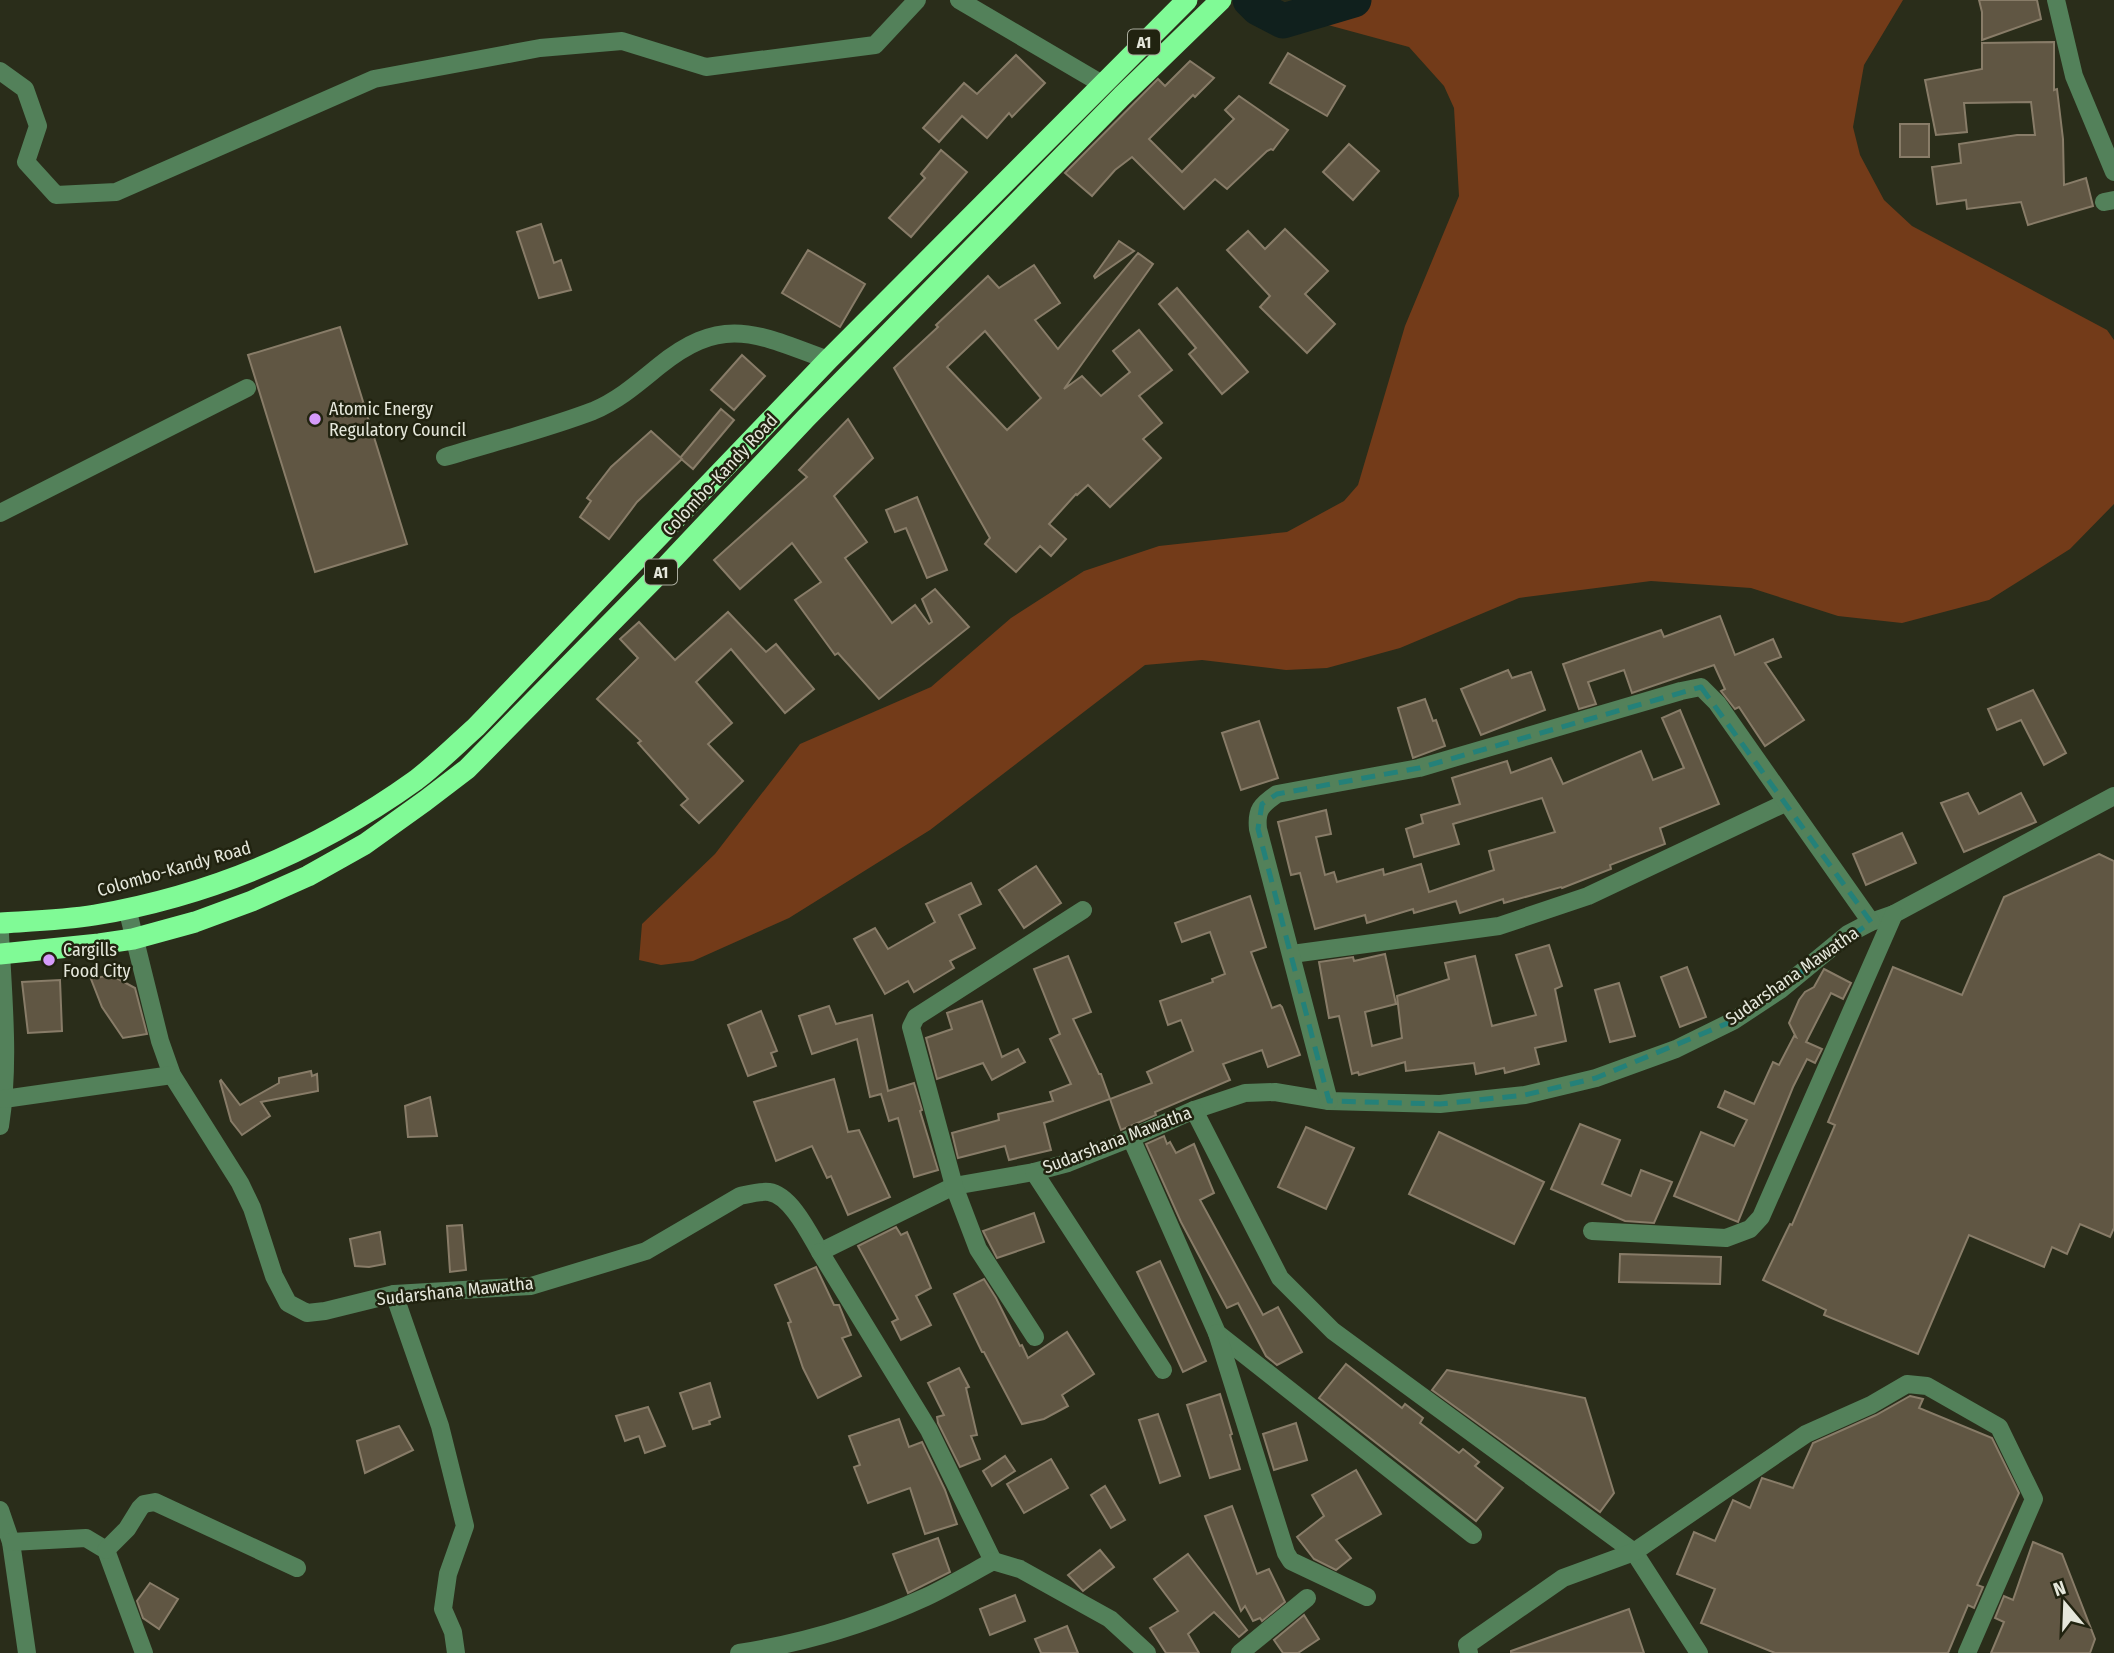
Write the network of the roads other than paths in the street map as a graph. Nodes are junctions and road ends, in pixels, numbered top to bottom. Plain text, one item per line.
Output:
1 (917, 0) edge
2 (959, 0) edge
3 (1187, 0) edge
4 (2056, 0) edge
5 (1217, 4) edge
6 (0, 71) edge
7 (1102, 84) junction
8 (1122, 96) junction
9 (2114, 172) edge
10 (828, 360) junction
11 (247, 388) dead end
12 (445, 457) dead end
13 (0, 513) edge
14 (2114, 796) edge
15 (1785, 803) junction
16 (127, 908) junction
17 (1083, 910) dead end
18 (1894, 914) junction
19 (1871, 922) junction
20 (0, 923) edge
21 (133, 939) junction
22 (0, 947) edge
23 (1292, 954) junction
24 (172, 1075) junction
25 (4, 1099) junction
26 (1329, 1101) junction
27 (1194, 1110) junction
28 (0, 1126) edge
29 (1131, 1138) junction
30 (1034, 1172) junction
31 (954, 1186) junction
32 (1592, 1231) dead end
33 (820, 1252) junction
34 (394, 1294) junction
35 (1217, 1334) junction
36 (1035, 1337) dead end
37 (1163, 1370) dead end
38 (0, 1510) edge
39 (1474, 1535) dead end
40 (11, 1542) junction
41 (106, 1550) junction
42 (1634, 1552) junction
43 (993, 1561) junction
44 (297, 1568) dead end
45 (1367, 1597) dead end
46 (1307, 1598) dead end
47 (773, 1650) edge
48 (27, 1653) edge
49 (144, 1653) edge
50 (456, 1653) edge
51 (739, 1653) edge
52 (1147, 1653) edge
53 (1240, 1653) edge
54 (1469, 1653) edge
55 (1699, 1653) edge
56 (1967, 1653) edge

1 - 6 street
2 - 7 street
3 - 7 highway, Colombo-Kandy Road / A1
4 - 9 street
5 - 8 highway, Colombo-Kandy Road / A1
7 - 8 highway
7 - 10 highway, Colombo-Kandy Road / A1
8 - 21 highway, Colombo-Kandy Road / A1
10 - 12 street
10 - 16 highway, Colombo-Kandy Road / A1
11 - 13 street
14 - 18 street, Sudarshana Mawatha
15 - 19 street
15 - 23 street
15 - 23 street
16 - 20 highway, Colombo-Kandy Road / A1
16 - 21 street, Sudarshana Mawatha
17 - 31 street
18 - 19 street, Sudarshana Mawatha
18 - 32 street
19 - 26 street, Sudarshana Mawatha
21 - 22 highway, Colombo-Kandy Road / A1
21 - 24 street, Sudarshana Mawatha
22 - 25 street
23 - 26 street
24 - 25 street
24 - 34 street, Sudarshana Mawatha
25 - 28 street
26 - 27 street, Sudarshana Mawatha
27 - 29 street, Sudarshana Mawatha
27 - 42 street
29 - 30 street, Sudarshana Mawatha
29 - 35 street
30 - 31 street, Sudarshana Mawatha
30 - 37 street
31 - 33 street, Sudarshana Mawatha
31 - 36 street
33 - 34 street, Sudarshana Mawatha
33 - 43 street
34 - 50 street
35 - 39 street
35 - 45 street
38 - 40 street
40 - 41 street
40 - 48 street
41 - 44 street
41 - 49 street
42 - 54 street
42 - 55 street
42 - 56 street
43 - 47 street
43 - 52 street
46 - 53 street
47 - 51 street

